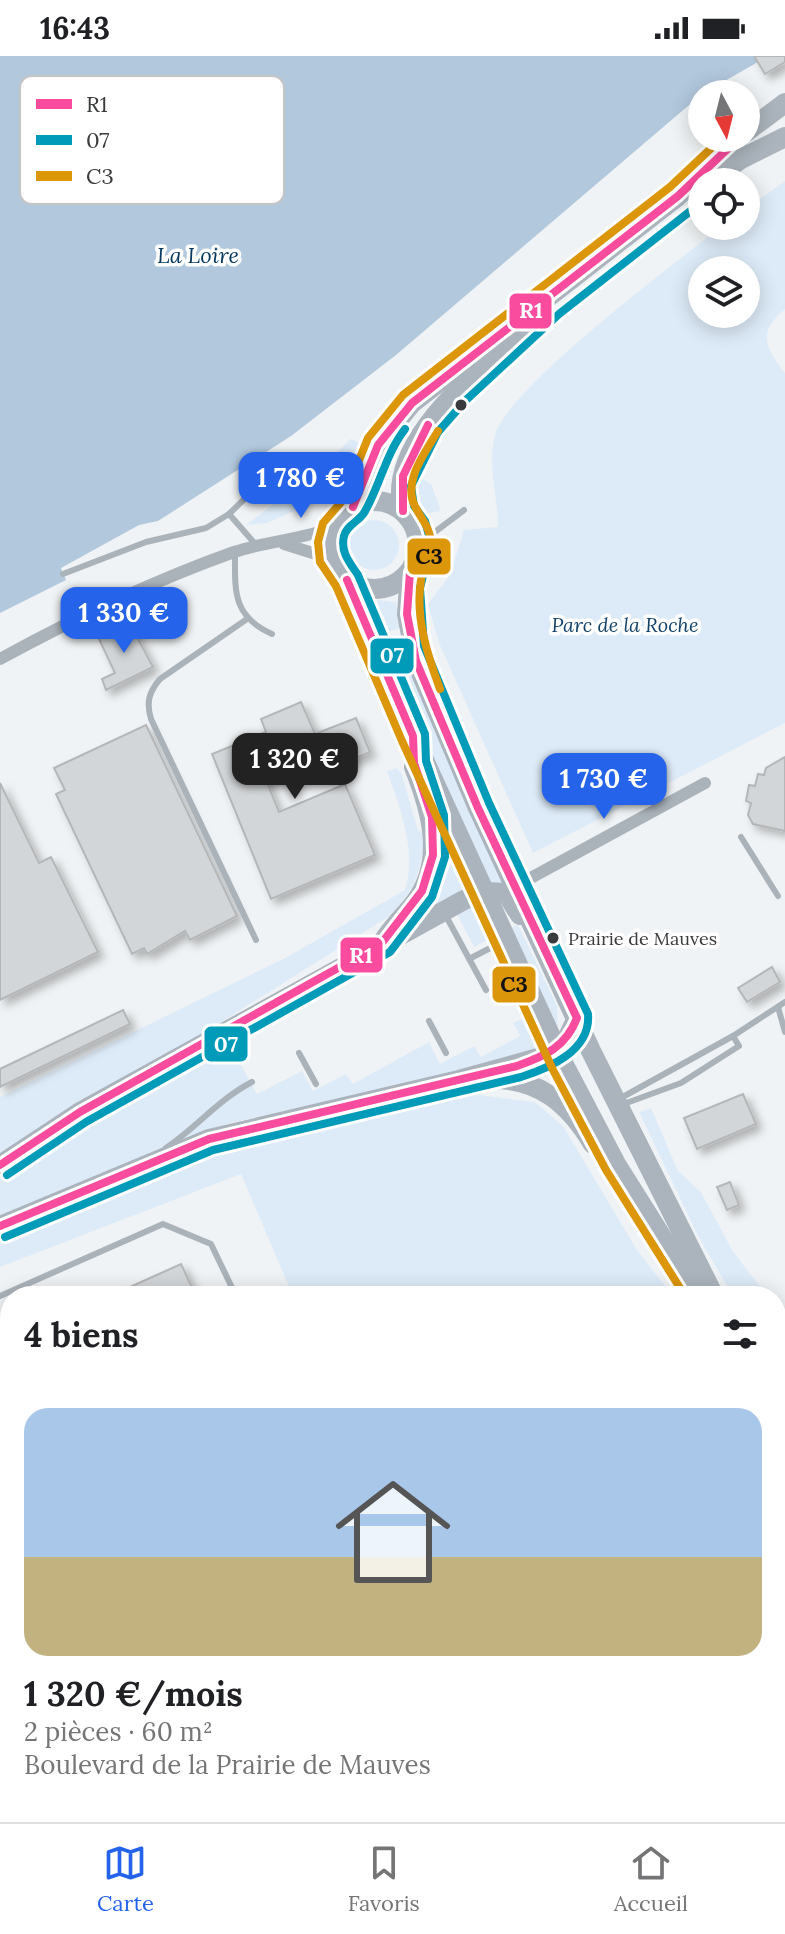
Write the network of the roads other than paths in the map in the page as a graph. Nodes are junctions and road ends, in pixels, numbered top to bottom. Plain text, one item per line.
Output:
1 (780, 108) edge
2 (760, 122) edge
3 (785, 137) edge
4 (724, 152) edge
5 (728, 168) edge
6 (688, 198) edge
7 (265, 479) dead end
8 (353, 507) junction
9 (464, 510) dead end
10 (403, 511) junction
11 (229, 514) junction
12 (334, 527) junction
13 (277, 543) junction
14 (419, 544) junction
15 (257, 546) junction
16 (235, 552) junction
17 (332, 559) junction
18 (410, 572) junction
19 (63, 574) dead end
20 (347, 580) junction
21 (247, 619) junction
22 (272, 634) dead end
23 (0, 659) edge
24 (413, 736) junction
25 (705, 783) dead end
26 (741, 837) dead end
27 (516, 886) junction
28 (485, 892) junction
29 (778, 896) dead end
30 (444, 911) junction
31 (256, 940) dead end
32 (506, 940) junction
33 (381, 944) junction
34 (469, 959) junction
35 (486, 990) dead end
36 (566, 997) junction
37 (785, 1002) edge
38 (778, 1007) junction
39 (577, 1018) junction
40 (429, 1021) dead end
41 (785, 1032) edge
42 (733, 1036) junction
43 (557, 1051) junction
44 (299, 1053) dead end
45 (446, 1053) dead end
46 (459, 1080) junction
47 (252, 1082) dead end
48 (316, 1084) dead end
49 (583, 1101) junction
50 (616, 1104) junction
51 (0, 1165) edge
52 (136, 1168) junction
53 (0, 1226) edge
54 (677, 1262) junction
55 (23, 1286) edge
56 (231, 1286) edge
57 (693, 1286) edge
58 (709, 1286) edge

1 - 2 main road
1 - 3 main road
3 - 5 main road
4 - 8 main road
6 - 10 main road
7 - 11 lane
8 - 10 main road
8 - 12 main road
9 - 14 lane
10 - 14 main road
11 - 15 lane
11 - 19 lane
12 - 13 street
12 - 17 main road
13 - 15 street
13 - 17 street
14 - 18 main road
15 - 16 street
16 - 21 lane
16 - 23 street
17 - 20 main road
18 - 20 main road
18 - 27 main road
20 - 24 main road
21 - 22 lane
21 - 31 lane
24 - 28 main road
24 - 33 main road
25 - 27 street
26 - 29 lane
27 - 36 main road
28 - 30 main road
28 - 32 main road
28 - 36 main road
30 - 33 main road
30 - 34 lane
32 - 34 lane
32 - 43 main road
33 - 51 main road
34 - 35 lane
36 - 39 main road
37 - 38 lane
38 - 41 lane
38 - 42 lane
39 - 43 main road
39 - 50 main road
40 - 45 lane
42 - 50 lane
42 - 50 lane
43 - 46 main road
43 - 49 main road
44 - 48 lane
46 - 52 main road
46 - 54 main road
47 - 52 lane
49 - 50 main road
49 - 54 main road
50 - 58 main road
52 - 53 main road
54 - 57 main road
55 - 56 lane

